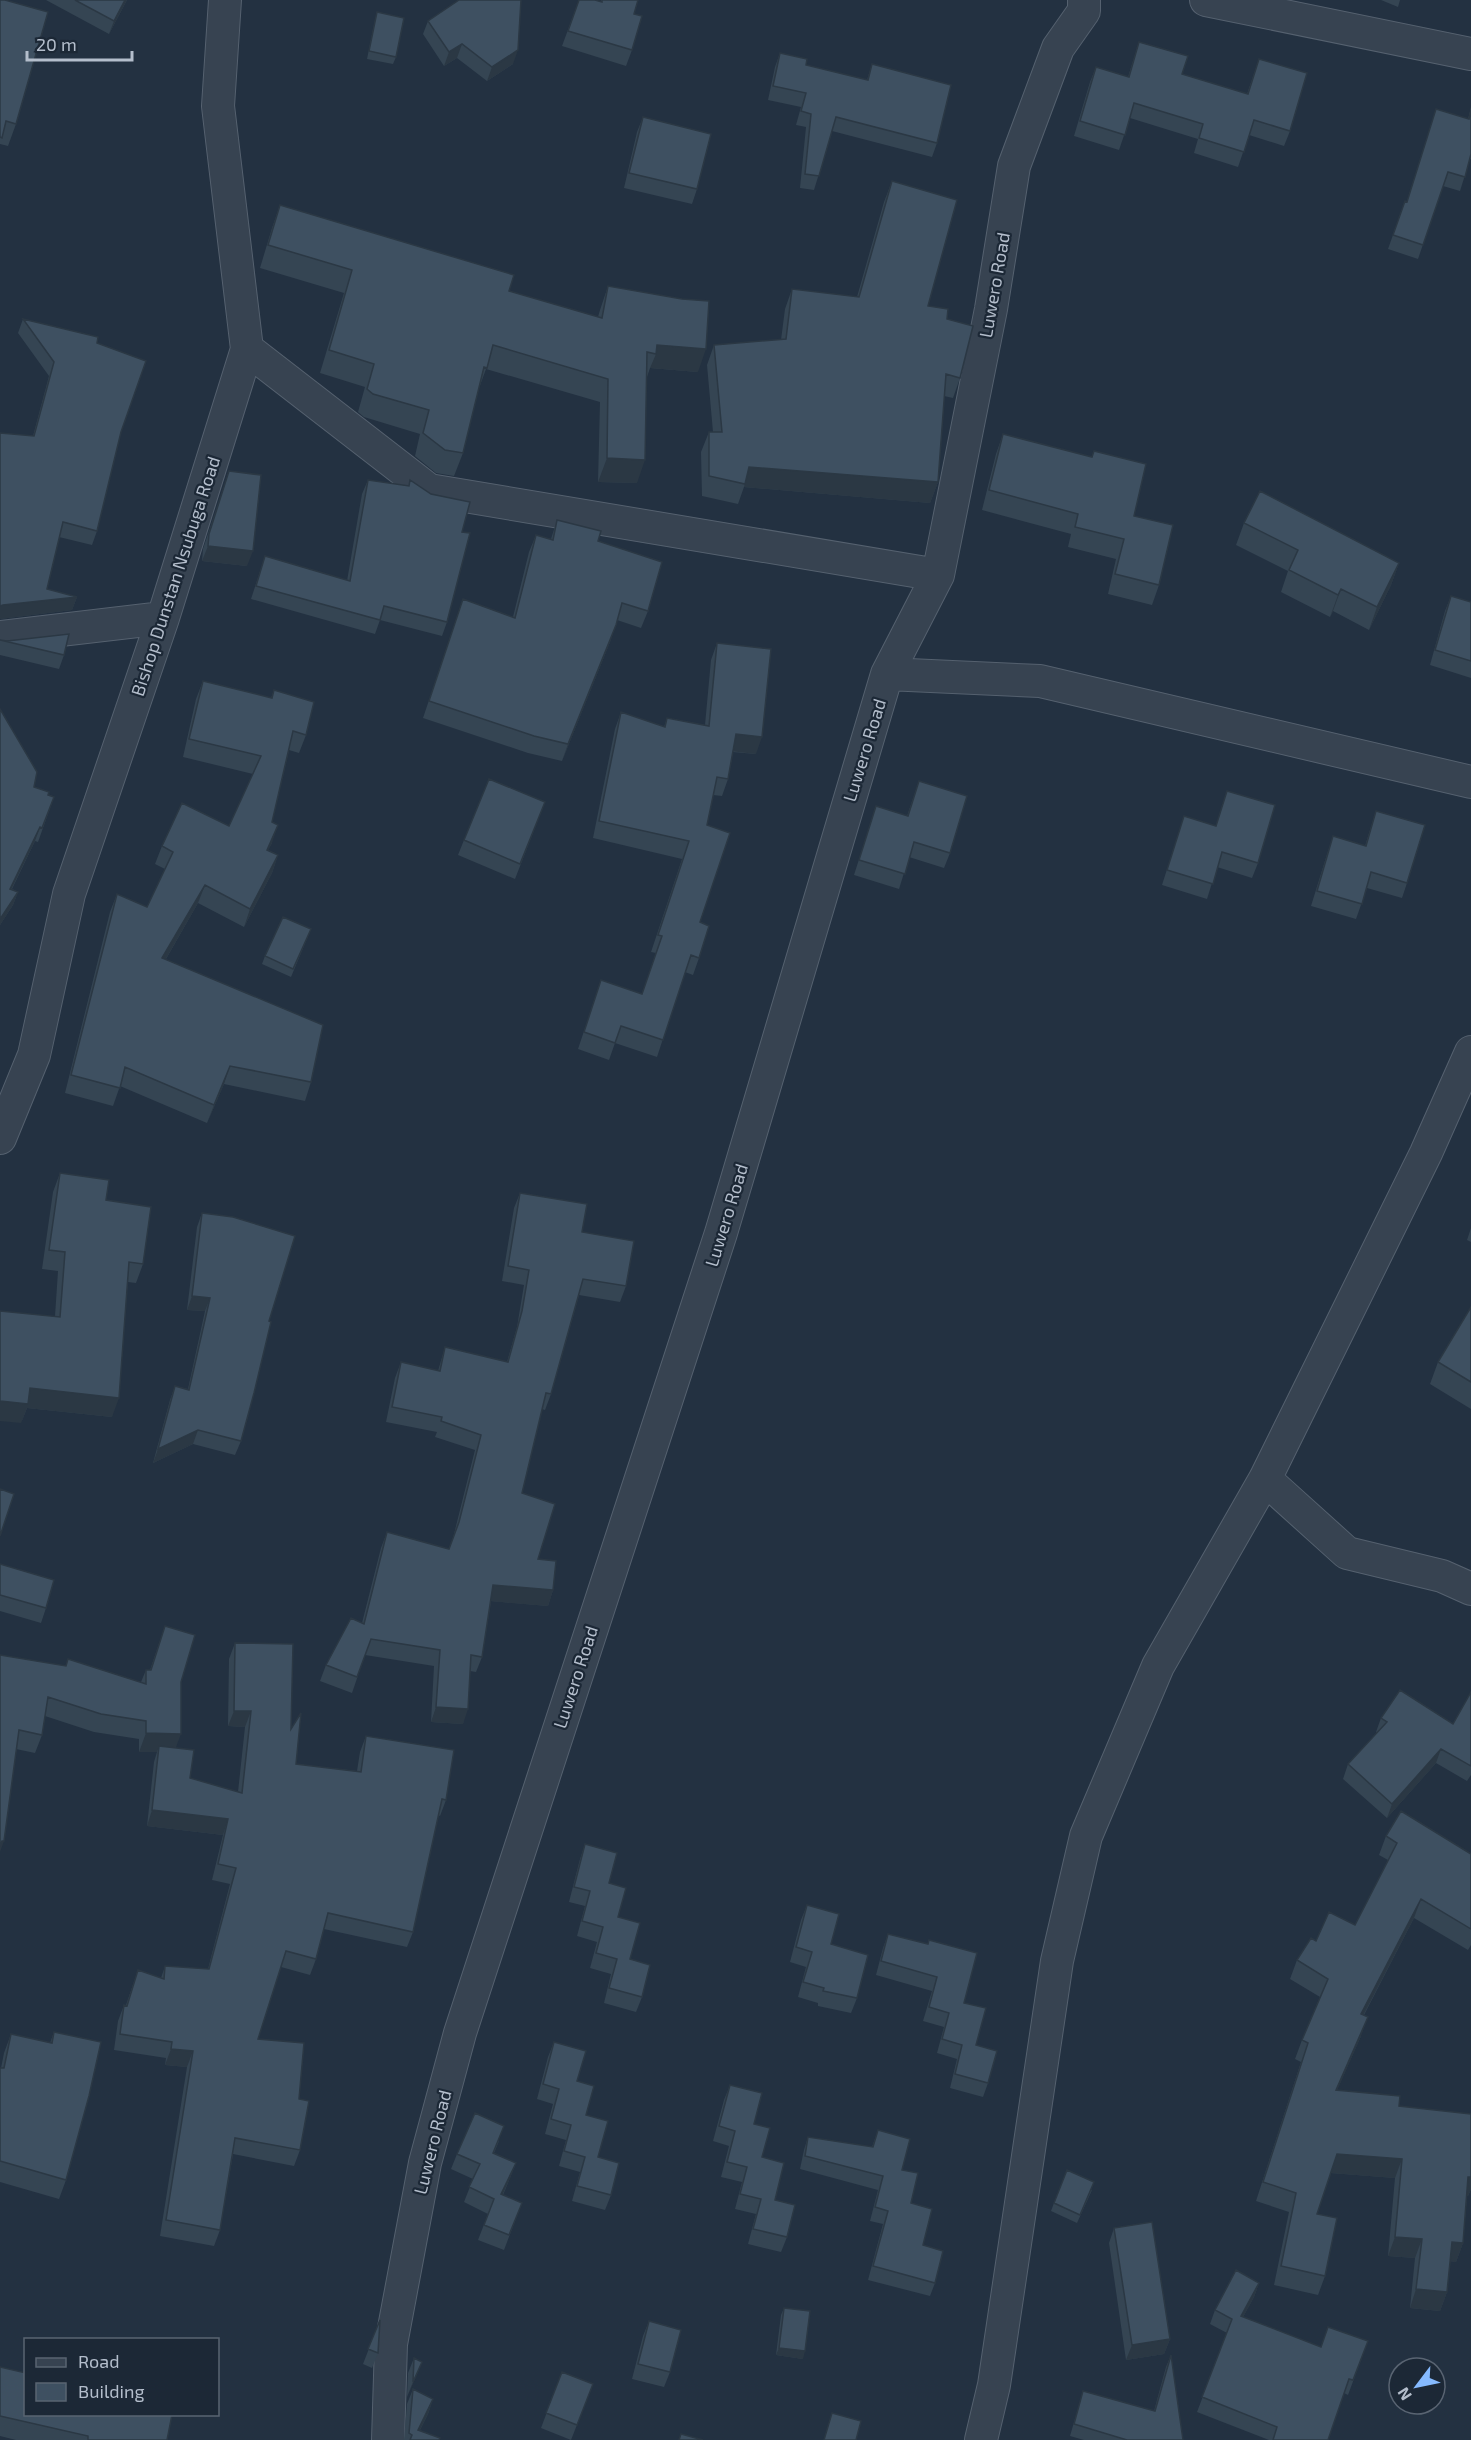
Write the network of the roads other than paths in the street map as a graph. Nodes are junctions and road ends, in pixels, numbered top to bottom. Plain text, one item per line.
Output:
1 (225, 0) edge
2 (1084, 0) edge
3 (1206, 0) edge
4 (1471, 54) edge
5 (247, 348) junction
6 (938, 575) junction
7 (163, 618) junction
8 (0, 637) edge
9 (887, 674) junction
10 (1471, 782) edge
11 (1471, 1052) edge
12 (0, 1138) edge
13 (1265, 1479) junction
14 (1471, 1589) edge
15 (388, 2440) edge
16 (981, 2440) edge

1 - 5 street, Bishop Dunstan Nsubuga Road
2 - 6 street, Luwero Road
3 - 4 street
5 - 6 street
5 - 7 street, Bishop Dunstan Nsubuga Road
6 - 9 street, Luwero Road
7 - 8 street
7 - 12 street, Bishop Dunstan Nsubuga Road
9 - 10 street
9 - 15 street, Luwero Road
11 - 13 street
13 - 14 street
13 - 16 street

